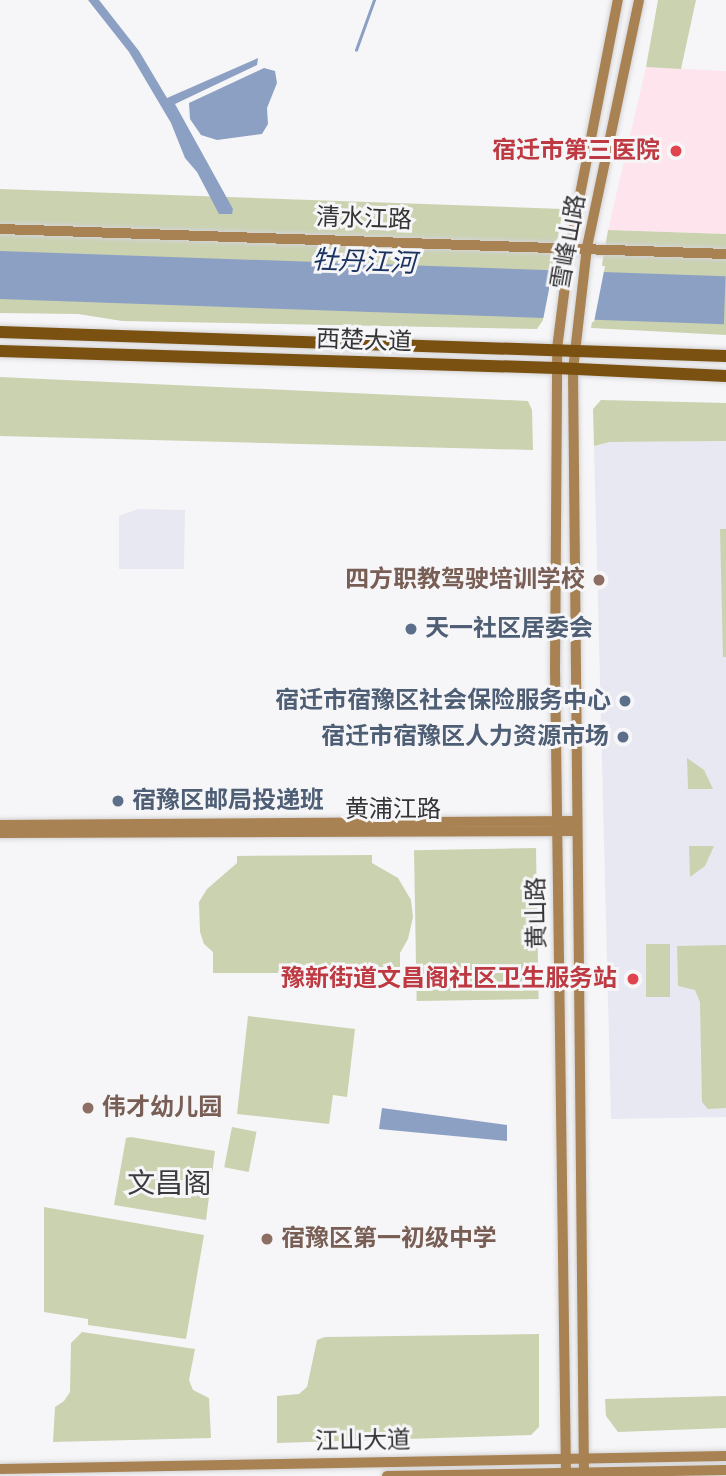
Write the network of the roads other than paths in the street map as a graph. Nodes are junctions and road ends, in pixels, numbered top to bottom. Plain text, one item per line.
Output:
1 (618, 0) edge
2 (639, 0) edge
3 (0, 229) edge
4 (570, 246) junction
5 (587, 247) junction
6 (726, 254) edge
7 (0, 332) edge
8 (557, 349) junction
9 (0, 351) edge
10 (574, 351) junction
11 (726, 356) edge
12 (556, 368) junction
13 (573, 370) junction
14 (726, 376) edge
15 (0, 825) edge
16 (557, 826) junction
17 (576, 826) junction
18 (0, 833) edge
19 (726, 1456) edge
20 (565, 1458) junction
21 (584, 1458) junction
22 (0, 1469) edge
23 (726, 1470) edge
24 (566, 1474) edge
25 (584, 1474) edge
26 (387, 1476) edge

1 - 4 main road, 雪峰山路
2 - 5 main road, 雪峰山路
3 - 4 main road, 清水江路
4 - 5 main road, 清水江路
4 - 8 main road, 雪峰山路
5 - 6 main road, 清水江路
5 - 10 main road, 雪峰山路
7 - 8 highway, 西楚大道
8 - 10 highway, 西楚大道
8 - 12 main road, 黄山路
9 - 12 highway, 西楚大道
10 - 11 highway
10 - 13 main road, 雪峰山路
12 - 13 highway, 西楚大道
12 - 16 main road, 黄山路
13 - 14 highway, 西楚大道
13 - 17 main road, 黄山路
15 - 16 main road, 黄浦江路
16 - 17 main road, 黄浦江路
16 - 18 main road, 黄浦江路
16 - 20 main road, 黄山路
17 - 21 main road, 黄山路
19 - 21 main road, 江山大道
20 - 21 main road, 江山大道
20 - 22 main road, 江山大道
20 - 24 main road, 黄山路
21 - 25 main road, 黄山路
23 - 25 main road, 江山大道
24 - 25 main road, 江山大道
24 - 26 main road, 江山大道

